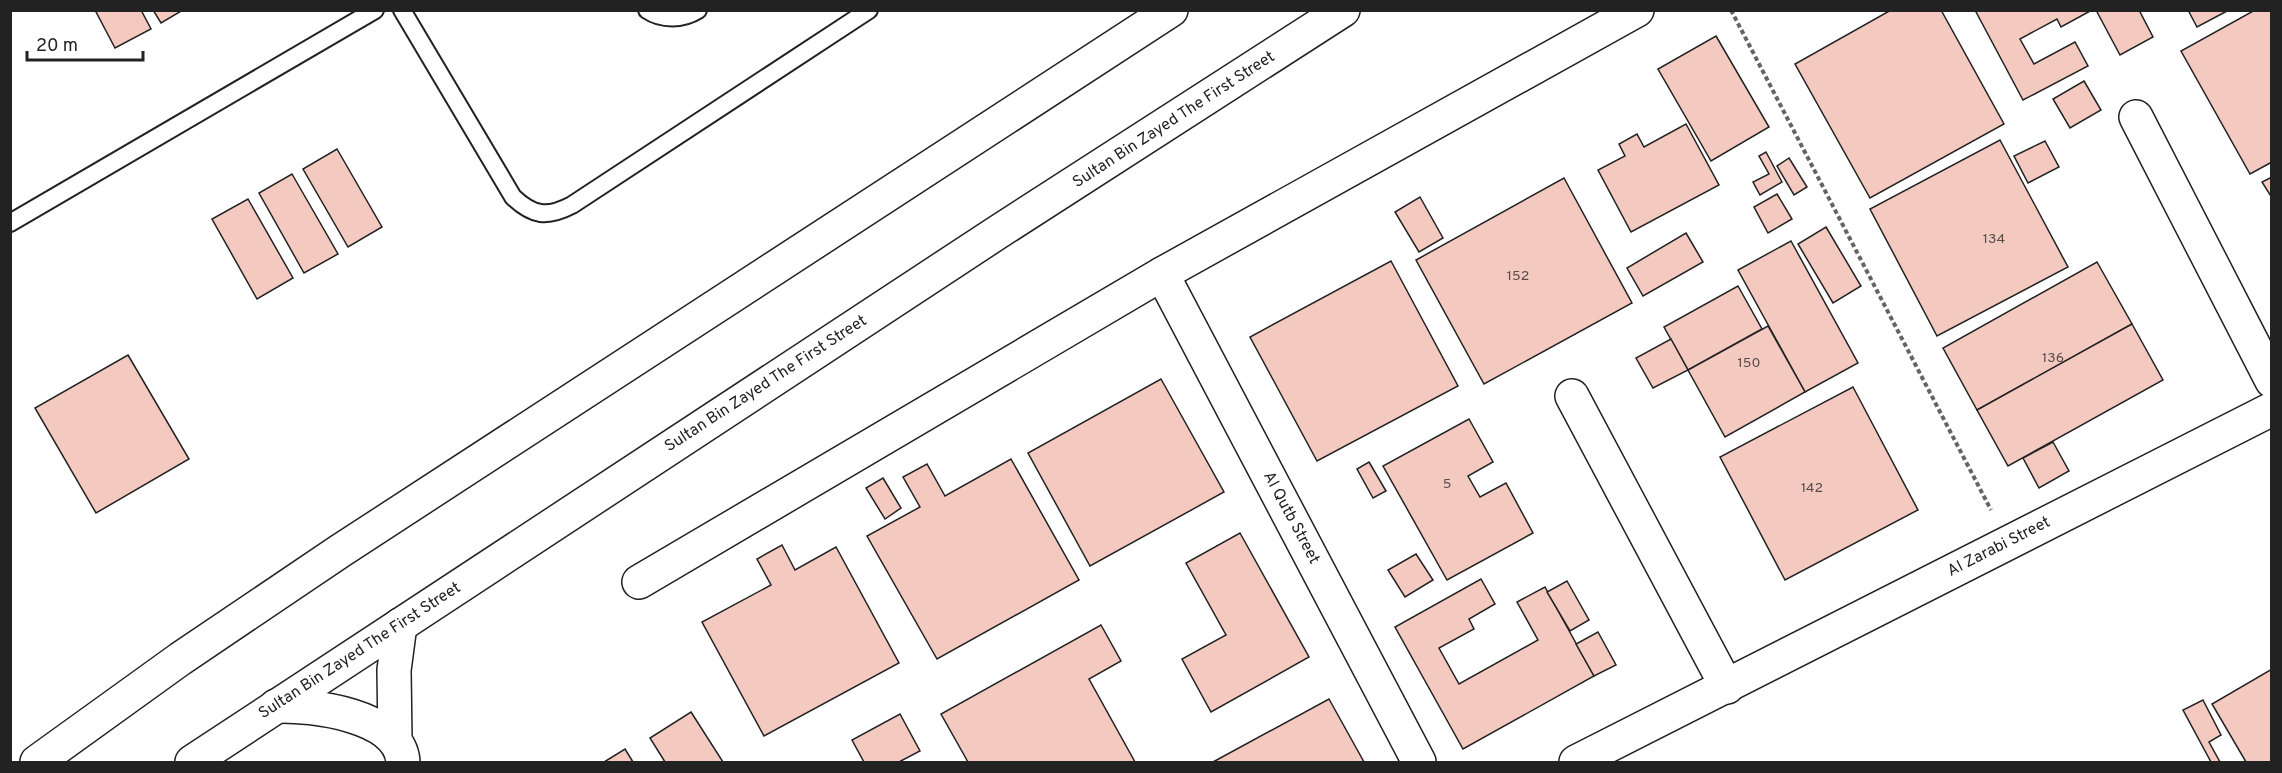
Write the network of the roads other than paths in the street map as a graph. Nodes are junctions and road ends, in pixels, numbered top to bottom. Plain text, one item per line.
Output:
1 (375, 10) edge
2 (402, 10) edge
3 (647, 10) edge
4 (698, 10) edge
5 (869, 10) edge
6 (1171, 10) edge
7 (1343, 10) edge
8 (1637, 10) edge
9 (2136, 117) dead end
10 (10, 222) edge
11 (1162, 274) junction
12 (2271, 381) edge
13 (1572, 396) dead end
14 (2271, 408) edge
15 (639, 582) dead end
16 (400, 625) junction
17 (1727, 687) junction
18 (276, 706) junction
19 (399, 751) edge
20 (37, 762) edge
21 (192, 762) edge
22 (1419, 762) edge
23 (1576, 762) edge

1 - 10 lane
2 - 5 lane
3 - 4 lane
6 - 20 street
7 - 16 street, Sultan Bin Zayed The First Street
8 - 11 street
9 - 12 street
11 - 15 street
11 - 22 street, Al Qutb Street
13 - 17 street
14 - 17 street, Al Zarabi Street
16 - 18 street, Sultan Bin Zayed The First Street
16 - 19 street
17 - 23 street, Al Zarabi Street
18 - 19 street
18 - 21 street, Sultan Bin Zayed The First Street

